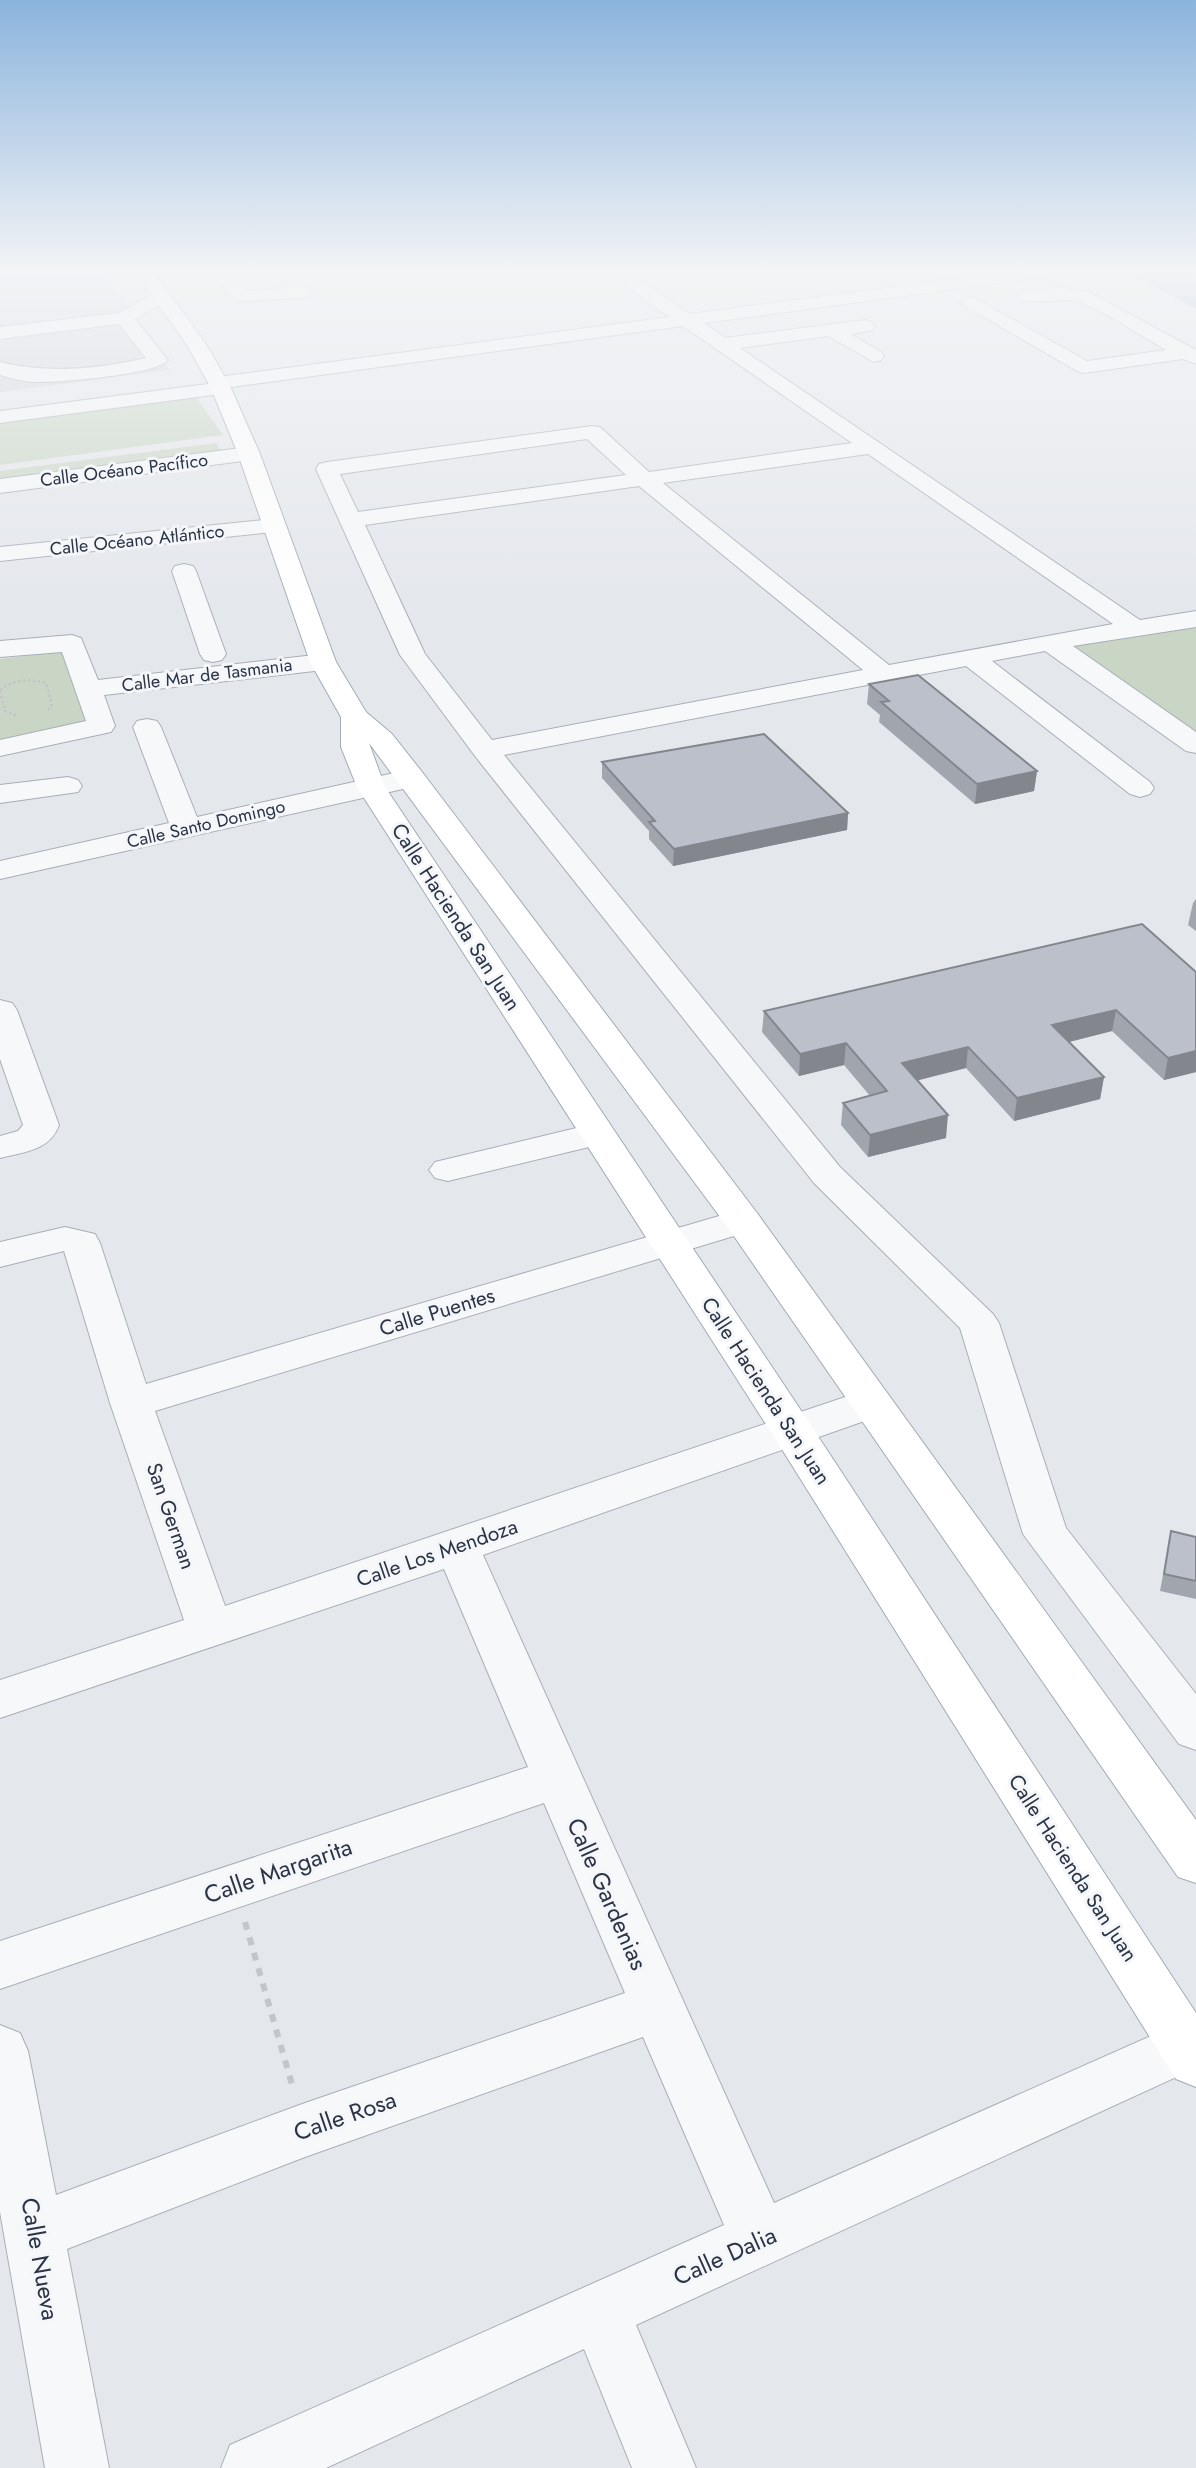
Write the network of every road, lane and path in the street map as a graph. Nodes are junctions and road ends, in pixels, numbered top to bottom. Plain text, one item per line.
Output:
1 (204, 384) edge
2 (219, 384) edge
3 (782, 384) edge
4 (0, 417) edge
5 (245, 446) junction
6 (873, 447) junction
7 (0, 469) edge
8 (645, 479) junction
9 (47, 480) junction
10 (0, 486) edge
11 (59, 503) dead end
12 (269, 516) junction
13 (351, 520) junction
14 (0, 539) edge
15 (0, 554) edge
16 (184, 571) dead end
17 (1196, 619) edge
18 (1135, 628) junction
19 (0, 630) edge
20 (73, 633) junction
21 (1050, 642) junction
22 (0, 649) edge
23 (319, 652) junction
24 (213, 654) junction
25 (972, 658) junction
26 (885, 675) junction
27 (8, 678) dead end
28 (86, 679) junction
29 (16, 681) junction
30 (0, 690) edge
31 (38, 715) dead end
32 (23, 716) dead end
33 (355, 717) junction
34 (147, 727) dead end
35 (1196, 745) edge
36 (0, 748) edge
37 (485, 750) junction
38 (412, 778) junction
39 (68, 786) dead end
40 (371, 787) junction
41 (1139, 788) dead end
42 (0, 794) edge
43 (186, 828) junction
44 (0, 870) edge
45 (0, 1010) edge
46 (597, 1134) junction
47 (0, 1147) edge
48 (448, 1170) dead end
49 (743, 1221) junction
50 (669, 1242) junction
51 (0, 1255) edge
52 (131, 1403) junction
53 (873, 1403) junction
54 (793, 1432) junction
55 (457, 1547) junction
56 (210, 1628) junction
57 (0, 1699) edge
58 (1196, 1730) edge
59 (556, 1778) junction
60 (1196, 1861) edge
61 (235, 1886) junction
62 (0, 1965) edge
63 (657, 2007) junction
64 (1193, 2049) edge
65 (0, 2051) edge
66 (305, 2130) junction
67 (36, 2232) junction
68 (760, 2240) junction
69 (600, 2312) junction
70 (77, 2468) edge
71 (253, 2468) edge
72 (664, 2468) edge

1 - 4 street
2 - 5 main road, Calle Hacienda San Juan
3 - 6 street
5 - 7 street, Calle Océano Pacífico
5 - 9 street, Calle Océano Pacífico
5 - 12 main road, Calle Hacienda San Juan
6 - 8 street
6 - 18 street
8 - 13 street
8 - 13 street
8 - 26 street
9 - 10 street, Calle Océano Pacífico
9 - 11 street
12 - 14 street, Calle Océano Atlántico
12 - 15 street, Calle Océano Atlántico
12 - 23 main road, Calle Hacienda San Juan
13 - 37 street
16 - 24 street
17 - 18 street
18 - 21 street
19 - 20 street
20 - 22 street
20 - 28 street
21 - 25 street
21 - 35 street
23 - 24 street, Calle Mar de Tasmania
23 - 28 street, Calle Mar de Tasmania
23 - 33 main road, Calle Hacienda San Juan
24 - 28 street, Calle Mar de Tasmania
25 - 26 street
25 - 41 street
26 - 37 street
27 - 29 path
28 - 36 street
29 - 30 path
29 - 31 path
30 - 32 path
33 - 38 main road, Calle Hacienda San Juan
33 - 40 main road, Calle Hacienda San Juan
34 - 43 street
37 - 58 street
38 - 40 street, Calle Santo Domingo
38 - 49 main road, Calle Hacienda San Juan
39 - 42 street
40 - 43 street, Calle Santo Domingo
40 - 46 main road, Calle Hacienda San Juan
43 - 44 street, Calle Santo Domingo
45 - 47 street
46 - 48 street
46 - 50 main road, Calle Hacienda San Juan
49 - 50 street, Calle Puentes
49 - 53 main road, Calle Hacienda San Juan
50 - 52 street, Calle Puentes
50 - 54 main road, Calle Hacienda San Juan
51 - 52 street, San German
52 - 56 street, San German
53 - 54 street, Calle Los Mendoza
53 - 60 main road, Calle Hacienda San Juan
54 - 55 street, Calle Los Mendoza
54 - 64 main road, Calle Hacienda San Juan
55 - 56 street, Calle Los Mendoza
55 - 59 street, Calle Gardenias
56 - 57 street, Calle Los Mendoza
59 - 61 street, Calle Margarita
59 - 63 street, Calle Gardenias
61 - 62 street, Calle Margarita
61 - 66 path
63 - 66 street, Calle Rosa
63 - 68 street, Calle Gardenias
64 - 68 street, Calle Dalia
65 - 67 street, Calle Nueva
66 - 67 street, Calle Rosa
67 - 70 street, Calle Nueva
68 - 69 street, Calle Dalia
69 - 71 street, Calle Dalia
69 - 72 street

